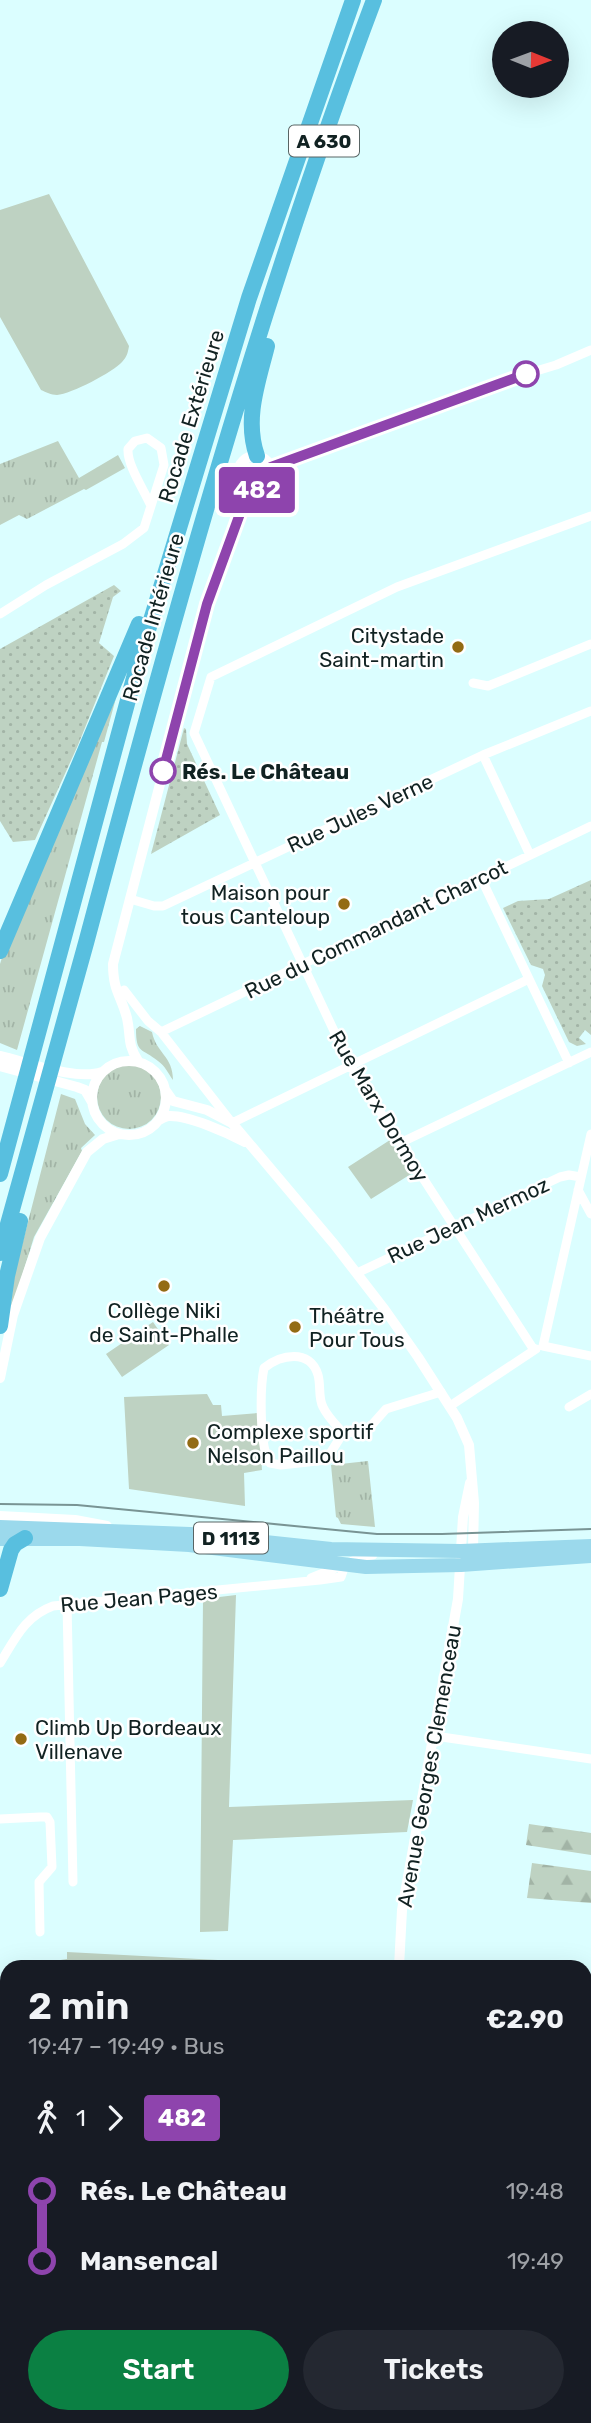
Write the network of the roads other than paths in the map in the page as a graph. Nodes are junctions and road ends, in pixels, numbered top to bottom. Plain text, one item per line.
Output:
1 (353, 0) edge
2 (374, 0) edge
3 (276, 284) junction
4 (591, 350) edge
5 (257, 456) junction
6 (271, 467) junction
7 (194, 478) junction
8 (249, 489) junction
9 (151, 506) junction
10 (591, 516) edge
11 (0, 614) edge
12 (591, 644) edge
13 (472, 683) dead end
14 (591, 711) edge
15 (483, 755) junction
16 (591, 826) edge
17 (530, 855) junction
18 (255, 863) junction
19 (481, 878) junction
20 (130, 899) junction
21 (0, 951) edge
22 (301, 964) junction
23 (529, 979) junction
24 (124, 990) dead end
25 (148, 1021) junction
26 (128, 1022) junction
27 (161, 1032) junction
28 (128, 1036) junction
29 (591, 1052) edge
30 (0, 1056) edge
31 (138, 1061) junction
32 (569, 1063) junction
33 (350, 1065) junction
34 (0, 1066) edge
35 (106, 1069) junction
36 (47, 1088) junction
37 (166, 1091) junction
38 (92, 1101) junction
39 (159, 1120) junction
40 (232, 1123) junction
41 (119, 1134) junction
42 (591, 1134) edge
43 (248, 1143) junction
44 (400, 1143) junction
45 (0, 1174) edge
46 (581, 1177) junction
47 (578, 1190) junction
48 (591, 1214) edge
49 (453, 1228) junction
50 (0, 1253) edge
51 (357, 1273) junction
52 (0, 1326) edge
53 (538, 1348) junction
54 (591, 1356) edge
55 (0, 1378) edge
56 (441, 1392) junction
57 (591, 1394) edge
58 (450, 1406) junction
59 (569, 1407) dead end
60 (343, 1433) junction
61 (0, 1516) edge
62 (0, 1527) edge
63 (130, 1530) junction
64 (25, 1538) junction
65 (0, 1539) edge
66 (591, 1546) edge
67 (336, 1549) junction
68 (422, 1550) junction
69 (465, 1555) junction
70 (591, 1556) edge
71 (345, 1565) junction
72 (0, 1590) edge
73 (67, 1604) junction
74 (0, 1663) edge
75 (435, 1736) junction
76 (591, 1759) edge
77 (0, 1819) edge
78 (73, 1882) dead end
79 (40, 1932) dead end
80 (399, 1960) edge

1 - 7 highway, Rocade Extérieure / A 630
2 - 3 highway, Rocade Intérieure / A 630
3 - 5 highway
3 - 36 highway, Rocade Intérieure / A 630
4 - 6 street
5 - 6 street
5 - 8 street
6 - 8 street
7 - 21 highway
7 - 45 highway, Rocade Extérieure / A 630
8 - 20 street
9 - 9 street
9 - 11 street
10 - 18 street, Rue Marx Dormoy
12 - 13 street
14 - 15 street, Rue Jules Verne
15 - 17 street
15 - 18 street, Rue Jules Verne
16 - 17 street, Rue du Commandant Charcot
17 - 19 street, Rue du Commandant Charcot
18 - 20 street, Rue Jules Verne
18 - 22 street, Rue Marx Dormoy
19 - 22 street, Rue du Commandant Charcot
19 - 23 street
20 - 26 street
22 - 27 street, Rue du Commandant Charcot
22 - 33 street, Rue Marx Dormoy
23 - 32 street
23 - 33 street
24 - 25 street
25 - 26 street
25 - 27 street
26 - 28 street
27 - 40 street
28 - 31 street
28 - 35 street
29 - 32 street
30 - 35 street
31 - 35 street
31 - 37 street
32 - 44 street
33 - 40 street
33 - 44 street, Rue Marx Dormoy
34 - 38 street
35 - 38 street
36 - 50 highway, Rocade Intérieure / A 630
36 - 52 highway
37 - 39 street
37 - 40 street
38 - 41 street
39 - 41 street
39 - 43 street
40 - 43 street, Avenue Georges Clemenceau
41 - 55 street
42 - 46 street
43 - 51 street, Avenue Georges Clemenceau
44 - 49 street, Rue Marx Dormoy
46 - 47 street
46 - 49 street, Rue Jean Mermoz
47 - 48 street
47 - 53 street
49 - 51 street, Rue Jean Mermoz
49 - 53 street, Rue Marx Dormoy
51 - 56 street, Avenue Georges Clemenceau
53 - 54 street
53 - 58 street
56 - 58 street, Avenue Georges Clemenceau
56 - 60 street
57 - 59 street
58 - 69 street, Avenue Georges Clemenceau
60 - 60 street
61 - 63 street
62 - 63 main road, D 1113
63 - 67 main road, D 1113
64 - 65 main road, D 1113
64 - 71 main road, D 1113
64 - 72 highway
66 - 69 main road, D 1113
67 - 68 main road, D 1113
67 - 71 street
68 - 69 main road, D 1113
68 - 71 street
69 - 70 main road, D 1113
69 - 71 main road, D 1113
69 - 75 street, Avenue Georges Clemenceau
71 - 73 street, Rue Jean Pages
73 - 74 street, Rue Jean Pages
73 - 78 street
75 - 76 street
75 - 80 street, Avenue Georges Clemenceau
77 - 79 street

